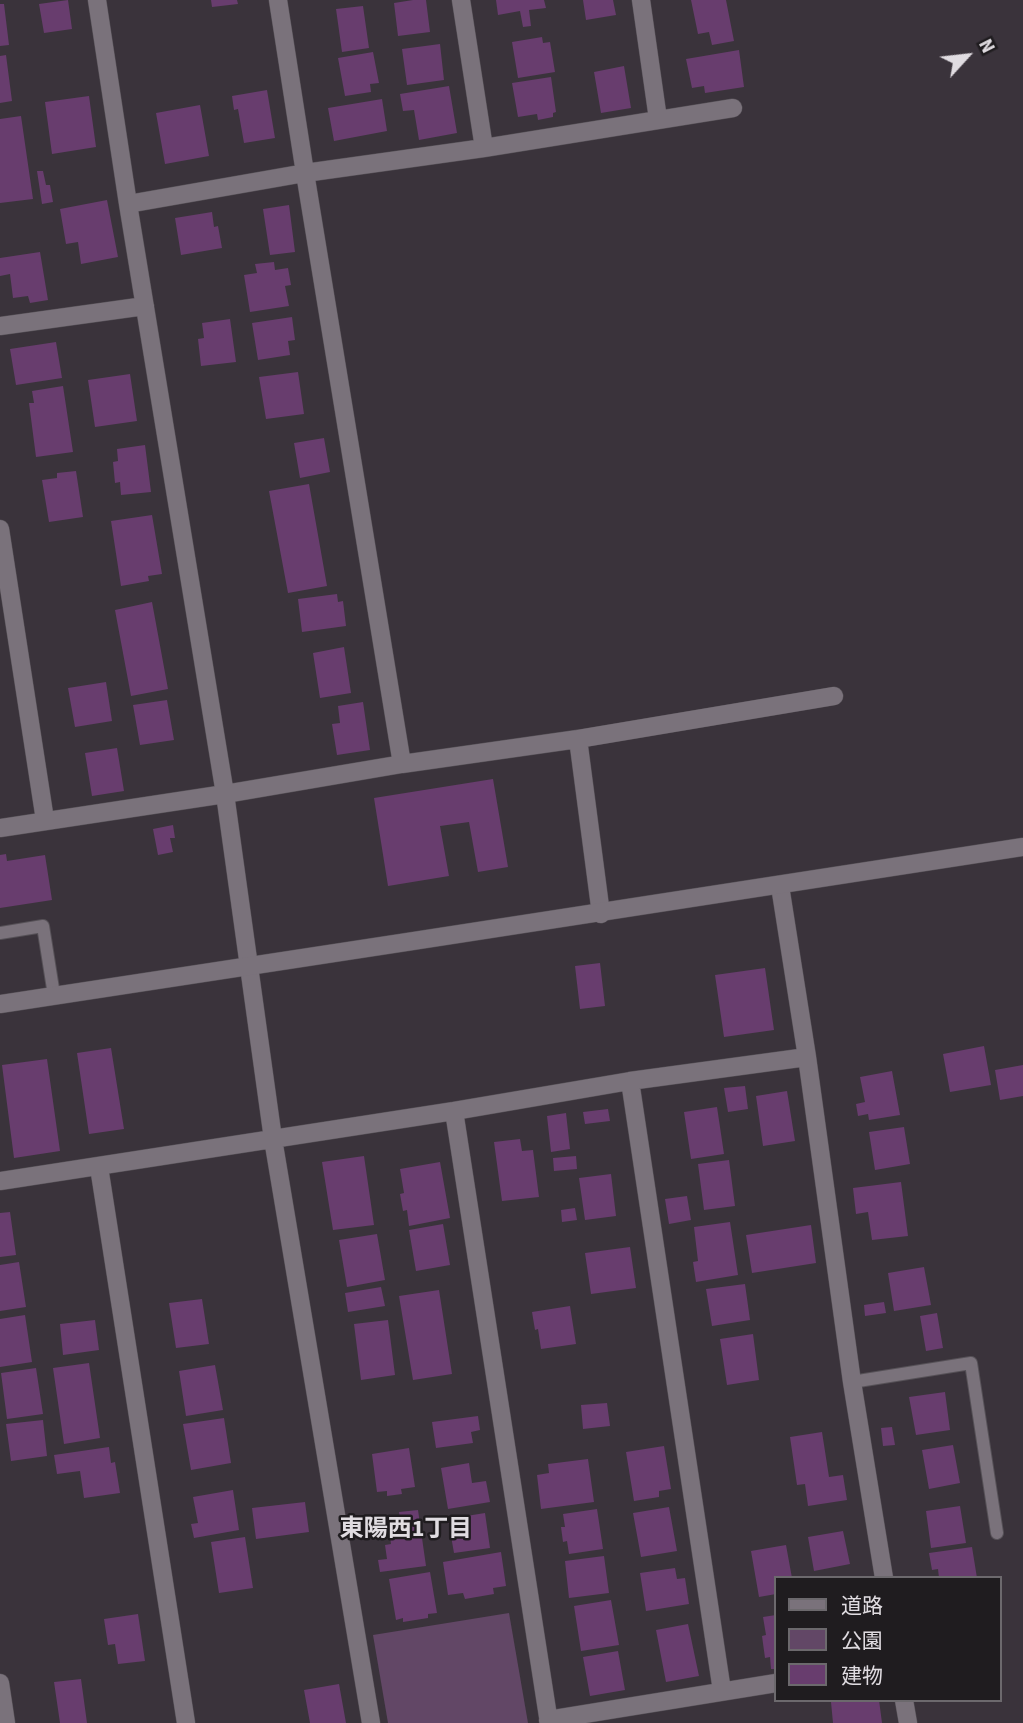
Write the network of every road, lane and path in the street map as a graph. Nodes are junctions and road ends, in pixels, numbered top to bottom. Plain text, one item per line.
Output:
1 (97, 0) edge
2 (278, 0) edge
3 (461, 0) edge
4 (641, 0) edge
5 (733, 108) dead end
6 (659, 119) junction
7 (484, 148) junction
8 (304, 173) junction
9 (128, 204) junction
10 (145, 306) junction
11 (0, 326) edge
12 (0, 529) edge
13 (834, 696) dead end
14 (578, 739) junction
15 (402, 764) junction
16 (225, 794) junction
17 (45, 820) junction
18 (0, 828) edge
19 (1023, 847) edge
20 (780, 886) junction
21 (601, 914) junction
22 (0, 933) edge
23 (248, 965) junction
24 (54, 995) junction
25 (0, 1004) edge
26 (807, 1057) junction
27 (630, 1081) junction
28 (454, 1111) junction
29 (273, 1139) junction
30 (99, 1167) junction
31 (0, 1181) edge
32 (852, 1382) junction
33 (998, 1533) dead end
34 (884, 1576) edge
35 (774, 1683) edge
36 (0, 1684) edge
37 (722, 1691) junction
38 (904, 1702) edge
39 (549, 1722) edge
40 (6, 1723) edge
41 (186, 1723) edge
42 (371, 1723) edge
43 (908, 1723) edge

1 - 9 street
2 - 8 street
3 - 7 street
4 - 6 street
5 - 6 street
6 - 7 street
7 - 8 street
8 - 9 street
8 - 15 street
9 - 10 street
10 - 11 street
10 - 16 street
12 - 17 street
13 - 14 street
14 - 15 street
14 - 21 street
15 - 16 street
16 - 17 street
16 - 23 street
17 - 18 street
19 - 20 street
20 - 21 street
20 - 26 street
21 - 23 street
22 - 24 lane
23 - 24 street
23 - 29 street
24 - 25 street
26 - 27 street
26 - 32 street
27 - 28 street
27 - 37 street
28 - 29 street
28 - 39 street
29 - 30 street
29 - 42 street
30 - 31 street
30 - 41 street
32 - 33 lane
32 - 34 street
35 - 37 street
36 - 40 street
37 - 39 street
38 - 43 street

